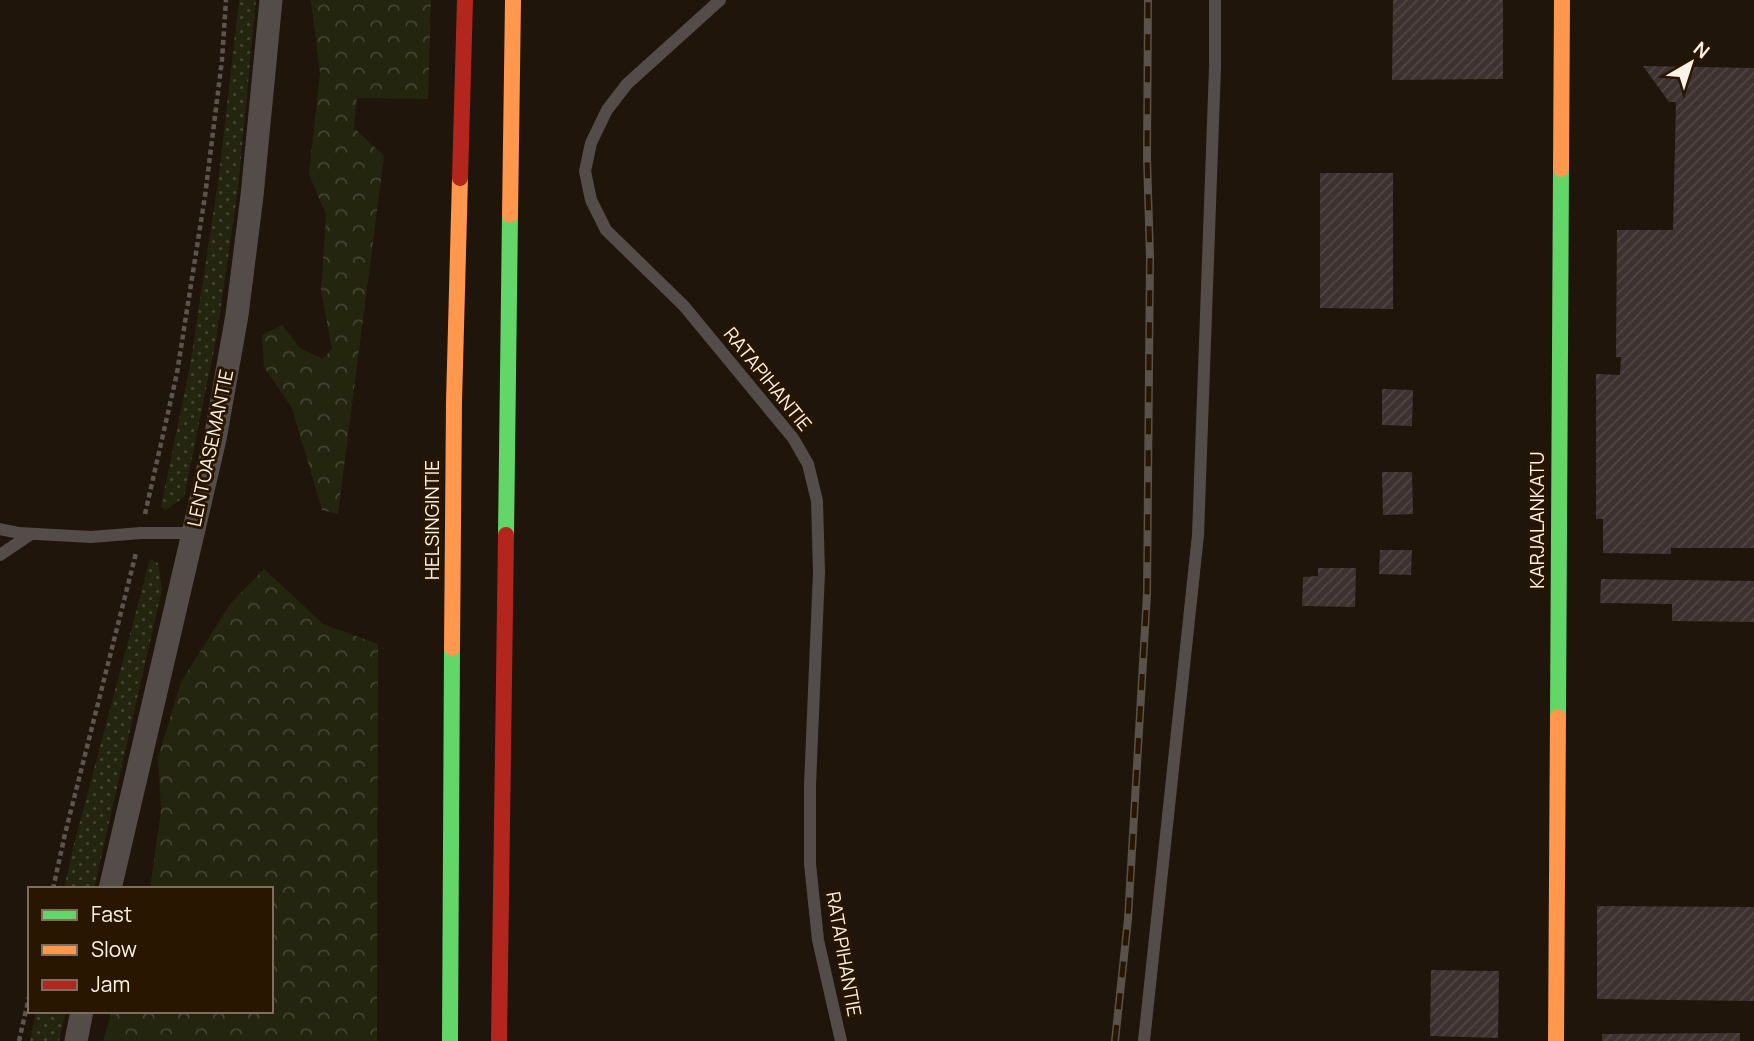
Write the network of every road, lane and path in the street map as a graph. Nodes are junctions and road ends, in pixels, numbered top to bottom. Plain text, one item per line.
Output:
1 (226, 0) edge
2 (271, 0) edge
3 (465, 0) edge
4 (513, 0) edge
5 (720, 0) edge
6 (1215, 0) edge
7 (1562, 0) edge
8 (0, 530) edge
9 (141, 533) junction
10 (193, 533) junction
11 (32, 534) junction
12 (0, 555) edge
13 (53, 887) edge
14 (110, 887) edge
15 (28, 1002) edge
16 (82, 1013) edge
17 (19, 1041) edge
18 (76, 1041) edge
19 (450, 1041) edge
20 (499, 1041) edge
21 (841, 1041) edge
22 (1144, 1041) edge
23 (1556, 1041) edge

1 - 9 path
2 - 10 street, LENTOASEMANTIE
3 - 19 main road, HELSINGINTIE
4 - 20 main road
5 - 21 lane, RATAPIHANTIE
6 - 22 lane
7 - 23 main road, KARJALANKATU
8 - 11 lane
9 - 10 lane
9 - 11 lane
9 - 13 path
10 - 14 street, LENTOASEMANTIE
11 - 12 lane
15 - 17 path
16 - 18 street

